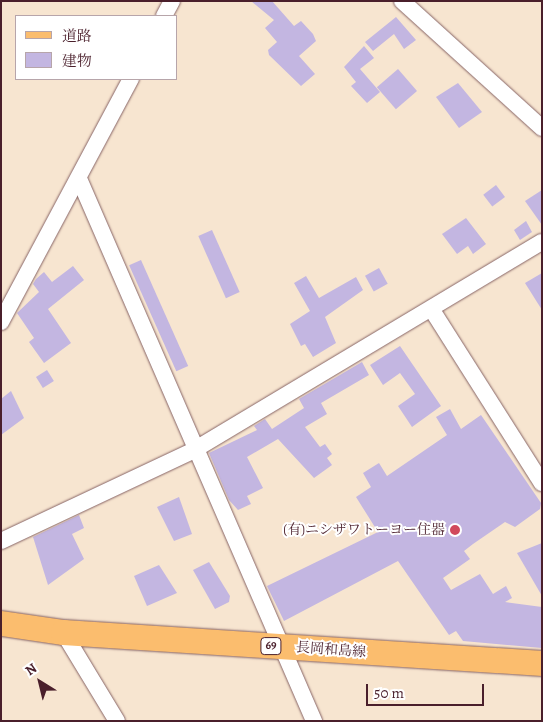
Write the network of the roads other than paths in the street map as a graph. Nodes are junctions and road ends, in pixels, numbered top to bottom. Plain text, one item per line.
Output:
1 (172, 1) edge
2 (402, 1) edge
3 (165, 15) edge
4 (130, 80) edge
5 (542, 128) edge
6 (80, 180) junction
7 (542, 242) edge
8 (432, 310) junction
9 (1, 322) edge
10 (194, 450) junction
11 (542, 483) edge
12 (1, 541) edge
13 (1, 623) edge
14 (63, 632) junction
15 (279, 646) junction
16 (542, 663) edge
17 (117, 721) edge
18 (314, 721) edge

1 - 3 street
2 - 5 street
4 - 6 street
6 - 9 street
6 - 10 street
7 - 8 street
8 - 10 street
8 - 11 street
10 - 12 street
10 - 15 street
13 - 14 main road, 長岡和島線 / 69
14 - 15 main road, 長岡和島線 / 69
14 - 17 street
15 - 16 main road, 長岡和島線 / 69
15 - 18 street

